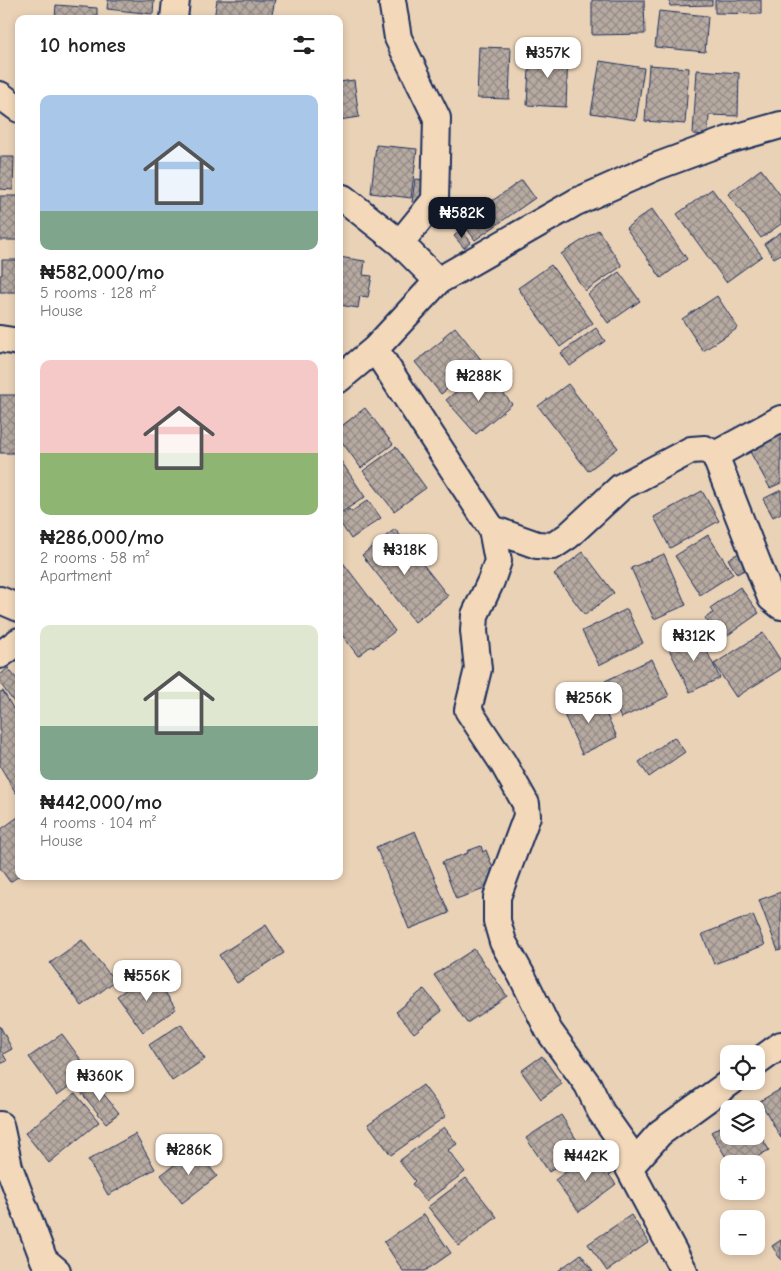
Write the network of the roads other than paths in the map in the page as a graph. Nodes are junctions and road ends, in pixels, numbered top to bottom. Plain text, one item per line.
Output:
1 (176, 0) edge
2 (392, 0) edge
3 (174, 15) edge
4 (0, 95) edge
5 (15, 106) edge
6 (781, 125) edge
7 (343, 198) edge
8 (400, 243) junction
9 (438, 281) junction
10 (0, 339) edge
11 (15, 341) edge
12 (375, 349) junction
13 (343, 376) edge
14 (781, 419) edge
15 (715, 454) junction
16 (492, 529) junction
17 (0, 600) edge
18 (15, 606) edge
19 (781, 606) edge
20 (15, 645) edge
21 (0, 655) edge
22 (781, 1045) edge
23 (765, 1057) edge
24 (720, 1090) edge
25 (0, 1125) edge
26 (630, 1168) junction
27 (57, 1271) edge
28 (684, 1271) edge

1 - 3 street
2 - 8 street
4 - 5 street
6 - 9 street
7 - 8 street
8 - 9 street
9 - 12 street
10 - 11 street
12 - 13 street
12 - 16 street
14 - 15 street
15 - 16 street
15 - 19 street
16 - 26 street
17 - 18 street
20 - 21 street
22 - 23 street
24 - 26 street
25 - 27 street
26 - 28 street

